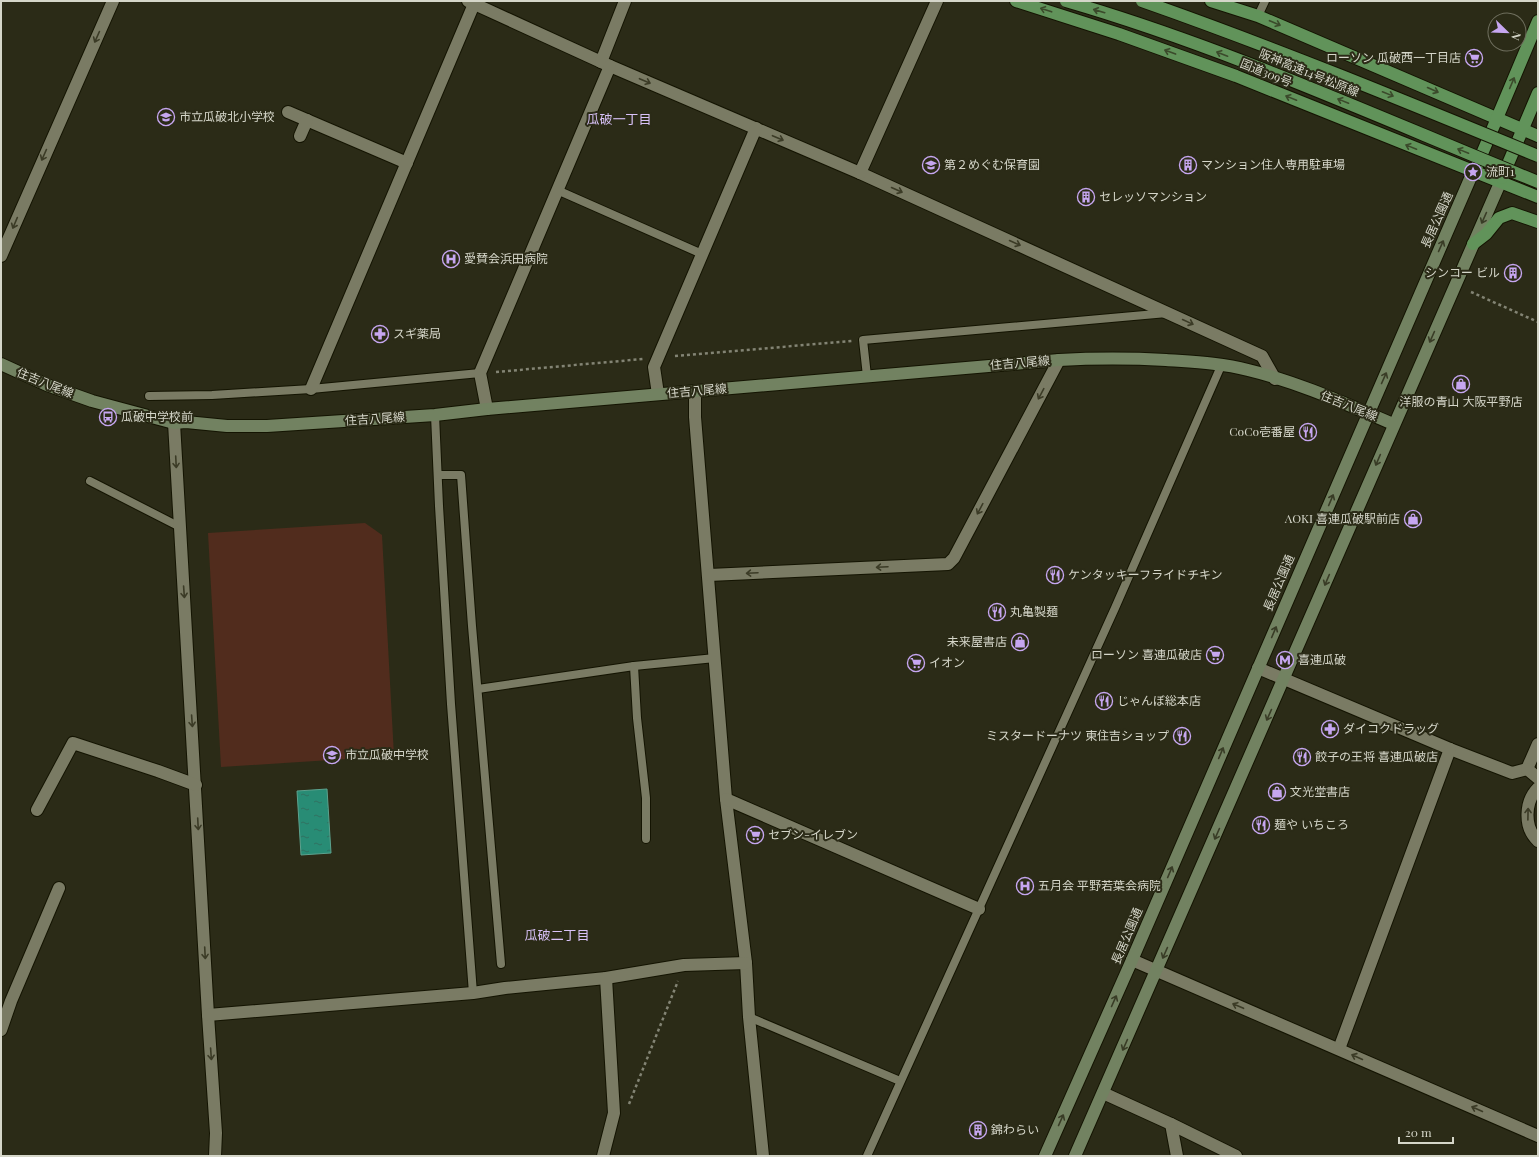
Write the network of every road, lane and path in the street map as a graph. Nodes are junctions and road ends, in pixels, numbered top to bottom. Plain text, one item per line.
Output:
1 (113, 1) edge
2 (625, 1) edge
3 (937, 1) edge
4 (1016, 1) edge
5 (1066, 1) edge
6 (1142, 1) edge
7 (1211, 1) edge
8 (1265, 1) edge
9 (471, 2) edge
10 (1258, 16) junction
11 (1538, 21) edge
12 (605, 64) junction
13 (1538, 93) edge
14 (288, 112) dead end
15 (1497, 118) junction
16 (307, 120) junction
17 (756, 128) junction
18 (1522, 130) junction
19 (300, 136) dead end
20 (1538, 136) edge
21 (1538, 156) edge
22 (407, 163) junction
23 (1474, 172) junction
24 (860, 173) junction
25 (1538, 182) edge
26 (1500, 183) junction
27 (557, 190) junction
28 (1538, 197) edge
29 (1538, 222) edge
30 (1473, 244) junction
31 (702, 254) junction
32 (1, 256) edge
33 (1471, 292) dead end
34 (1169, 313) junction
35 (1538, 322) edge
36 (863, 340) junction
37 (658, 357) junction
38 (1059, 360) junction
39 (1, 364) edge
40 (1221, 366) junction
41 (480, 373) junction
42 (867, 376) junction
43 (1275, 379) junction
44 (311, 389) junction
45 (695, 391) junction
46 (658, 394) junction
47 (149, 396) dead end
48 (487, 409) junction
49 (1368, 413) junction
50 (435, 415) junction
51 (174, 423) junction
52 (1393, 424) junction
53 (438, 475) junction
54 (90, 481) dead end
55 (180, 527) junction
56 (709, 575) junction
57 (715, 658) junction
58 (634, 666) junction
59 (1258, 668) junction
60 (1284, 679) junction
61 (478, 689) junction
62 (1538, 744) edge
63 (1450, 749) junction
64 (1527, 769) junction
65 (1538, 778) edge
66 (196, 785) junction
67 (1538, 788) edge
68 (726, 799) junction
69 (37, 810) dead end
70 (646, 839) dead end
71 (1538, 841) edge
72 (59, 888) dead end
73 (980, 909) junction
74 (1132, 960) junction
75 (746, 963) junction
76 (501, 964) dead end
77 (684, 965) junction
78 (1157, 971) junction
79 (606, 978) junction
80 (473, 993) junction
81 (6, 999) edge
82 (208, 1015) junction
83 (749, 1017) junction
84 (1, 1030) edge
85 (1339, 1049) junction
86 (900, 1081) junction
87 (1103, 1093) junction
88 (627, 1108) dead end
89 (1171, 1124) junction
90 (1538, 1136) edge
91 (215, 1156) edge
92 (603, 1156) edge
93 (763, 1156) edge
94 (867, 1156) edge
95 (1045, 1156) edge
96 (1075, 1156) edge
97 (1177, 1156) edge
98 (1236, 1156) edge

1 -> 32 street
2 - 12 street
3 - 24 street
23 -> 4 highway, 国道309号
25 -> 5 highway, 阪神高速14号松原線, bridge
6 -> 21 highway, 阪神高速14号松原線, bridge
7 - 10 highway
8 - 10 lane
9 - 12 street
9 - 22 street
10 -> 15 highway
15 -> 11 highway, 長居公園通
12 -> 17 street
12 - 27 street
13 - 18 highway
14 - 16 street
15 - 18 highway
15 - 23 highway, 長居公園通
16 - 19 street
16 - 22 street
17 -> 24 street
17 - 31 street
18 - 20 highway
18 - 26 highway
22 - 44 street
23 - 26 highway, 国道309号
49 -> 23 main road, 長居公園通
24 -> 34 street
26 - 28 highway, 国道309号
26 -> 30 main road
27 - 31 lane
27 - 41 street
29 - 30 highway
30 -> 52 main road
31 - 37 street
33 - 35 path
34 - 36 lane
34 -> 43 street
36 - 37 path
36 - 42 lane
37 - 41 path
37 - 46 street
38 - 40 main road, 住吉八尾線
38 - 42 main road, 住吉八尾線
38 -> 56 street
39 - 51 main road, 住吉八尾線
40 - 43 main road, 住吉八尾線
40 - 73 lane
41 - 44 lane
41 - 48 street
42 - 45 main road, 住吉八尾線
43 - 49 main road, 住吉八尾線
44 - 47 lane
45 - 46 main road, 住吉八尾線
45 - 56 street
46 - 48 main road, 住吉八尾線
48 - 50 main road, 住吉八尾線
49 - 52 main road, 住吉八尾線
59 -> 49 main road, 長居公園通
50 - 51 main road, 住吉八尾線
50 - 53 lane
51 -> 55 street
52 -> 60 main road
53 - 61 lane
53 - 80 lane
54 - 55 lane
55 -> 66 street
56 - 57 street
57 - 58 lane
57 - 68 street
58 - 61 lane
58 - 70 lane
59 - 60 street
74 -> 59 main road, 長居公園通
60 - 63 street
60 -> 78 main road
61 - 76 lane
62 - 64 street
63 - 64 street
63 - 85 street
64 - 65 street
66 - 69 street
66 -> 82 street
71 -> 67 street
68 - 73 street
68 - 75 street
72 - 81 street
73 - 86 lane
74 - 78 street
95 -> 74 main road, 長居公園通
75 - 77 street
75 - 83 street
77 - 79 street
77 - 88 path
85 -> 78 street
78 -> 87 main road
79 - 80 street
79 - 92 street
80 - 82 street
81 - 84 street
82 -> 91 street
83 - 86 lane
83 - 93 street
90 -> 85 street
86 - 94 lane
87 - 89 street
87 - 96 main road
89 - 97 street
89 - 98 street

